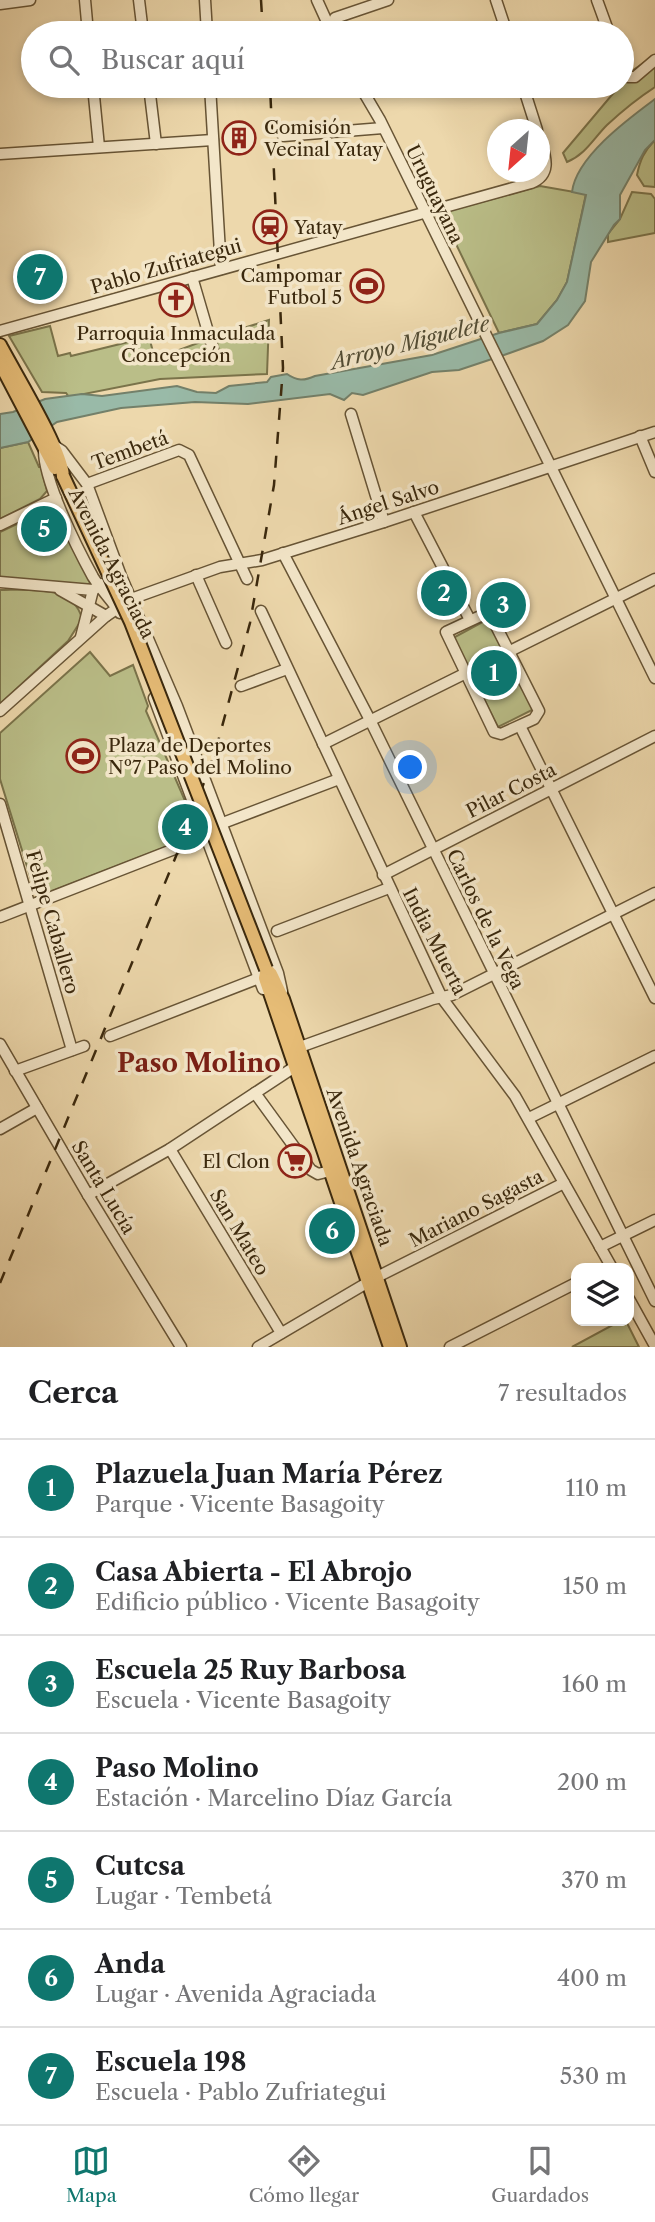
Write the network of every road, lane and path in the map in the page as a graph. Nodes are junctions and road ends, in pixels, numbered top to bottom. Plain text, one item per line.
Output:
1 (30, 0) edge
2 (85, 0) edge
3 (139, 0) edge
4 (205, 0) edge
5 (317, 0) edge
6 (388, 0) edge
7 (496, 0) edge
8 (597, 0) edge
9 (0, 4) edge
10 (335, 18) dead end
11 (87, 21) edge
12 (142, 21) edge
13 (206, 21) edge
14 (327, 21) edge
15 (503, 21) edge
16 (605, 21) edge
17 (655, 60) edge
18 (634, 77) edge
19 (94, 98) edge
20 (150, 98) edge
21 (211, 98) edge
22 (367, 98) edge
23 (527, 98) edge
24 (534, 119) edge
25 (382, 124) junction
26 (283, 136) dead end
27 (214, 140) junction
28 (156, 144) junction
29 (99, 147) junction
30 (0, 154) edge
31 (533, 182) edge
32 (424, 212) junction
33 (221, 269) junction
34 (192, 277) junction
35 (0, 331) edge
36 (0, 345) edge
37 (213, 349) dead end
38 (0, 363) edge
39 (24, 400) junction
40 (351, 414) dead end
41 (655, 432) edge
42 (640, 436) junction
43 (48, 447) junction
44 (550, 467) junction
45 (655, 472) edge
46 (87, 484) junction
47 (57, 499) junction
48 (414, 512) junction
49 (384, 522) junction
50 (0, 525) edge
51 (283, 553) junction
52 (239, 562) junction
53 (196, 575) junction
54 (121, 576) junction
55 (247, 579) dead end
56 (655, 579) edge
57 (0, 582) edge
58 (57, 588) junction
59 (96, 588) junction
60 (615, 598) junction
61 (131, 599) junction
62 (89, 605) junction
63 (116, 608) junction
64 (261, 611) dead end
65 (106, 616) junction
66 (470, 620) junction
67 (81, 638) junction
68 (226, 643) dead end
69 (510, 651) junction
70 (287, 669) junction
71 (466, 673) junction
72 (655, 678) edge
73 (241, 686) dead end
74 (0, 711) edge
75 (370, 720) junction
76 (520, 726) junction
77 (655, 736) edge
78 (323, 744) junction
79 (339, 779) junction
80 (553, 789) junction
81 (0, 804) edge
82 (221, 824) junction
83 (208, 836) junction
84 (432, 850) junction
85 (383, 875) junction
86 (389, 888) junction
87 (655, 892) edge
88 (30, 906) junction
89 (612, 914) junction
90 (0, 917) edge
91 (277, 932) dead end
92 (263, 974) junction
93 (494, 974) junction
94 (442, 998) junction
95 (655, 998) edge
96 (279, 1003) junction
97 (110, 1036) dead end
98 (0, 1044) edge
99 (84, 1046) dead end
100 (72, 1050) junction
101 (655, 1056) edge
102 (300, 1058) junction
103 (15, 1070) junction
104 (254, 1093) junction
105 (558, 1104) junction
106 (37, 1108) junction
107 (529, 1118) junction
108 (0, 1129) edge
109 (170, 1149) junction
110 (330, 1171) junction
111 (564, 1183) junction
112 (88, 1195) junction
113 (655, 1220) edge
114 (623, 1236) junction
115 (600, 1247) junction
116 (607, 1263) edge
117 (373, 1280) junction
118 (571, 1286) edge
119 (655, 1301) edge
120 (634, 1308) edge
121 (281, 1333) junction
122 (655, 1346) edge
123 (181, 1347) edge
124 (258, 1347) edge
125 (390, 1347) edge
126 (400, 1347) edge
127 (450, 1347) edge

1 - 9 street
2 - 11 street
3 - 12 street
4 - 13 street
5 - 14 street
6 - 10 street
7 - 15 street
8 - 16 street
17 - 18 street
19 - 29 street
20 - 28 street
21 - 27 street
22 - 25 street, Uruguayana
23 - 24 street
25 - 26 street
25 - 32 street, Uruguayana
27 - 28 street
27 - 33 street
28 - 29 street
29 - 30 street
31 - 32 street, Pablo Zufriategui
32 - 33 street, Pablo Zufriategui
32 - 44 street, Uruguayana
33 - 34 street, Pablo Zufriategui
34 - 35 street, Pablo Zufriategui
34 - 37 street
36 - 39 main road, Avenida Agraciada
38 - 39 main road, Avenida Agraciada
39 - 43 main road, Avenida Agraciada
40 - 49 street
41 - 42 street, Ángel Salvo
42 - 44 street, Ángel Salvo
42 - 45 street
43 - 46 street, Avenida Agraciada
43 - 47 street, Avenida Agraciada
43 - 92 main road, Avenida Agraciada, bridge
44 - 48 street, Ángel Salvo
44 - 60 street, Uruguayana
46 - 52 street, Tembetá
46 - 54 street, Avenida Agraciada
47 - 50 street
47 - 59 street, Avenida Agraciada
48 - 49 street, Ángel Salvo
48 - 66 street
49 - 51 street, Ángel Salvo
51 - 52 street, Ángel Salvo
51 - 75 street, Carlos de la Vega
52 - 53 street, Ángel Salvo
52 - 55 street
53 - 61 street, Ángel Salvo
53 - 68 street
54 - 59 street
54 - 61 street, Avenida Agraciada
56 - 60 street
57 - 58 street
58 - 59 street
58 - 62 street
59 - 62 street
59 - 63 street, Avenida Agraciada
60 - 69 street
60 - 72 street, Uruguayana
61 - 63 street, Ángel Salvo
61 - 82 street, Avenida Agraciada
62 - 65 street
62 - 67 street
63 - 65 street, Ángel Salvo
63 - 83 street, Avenida Agraciada
64 - 70 street, India Muerta
65 - 67 street, Ángel Salvo
66 - 69 street
66 - 71 street
67 - 74 street, Ángel Salvo
69 - 76 street
70 - 73 street
70 - 78 street, India Muerta
71 - 75 street
71 - 76 street
75 - 78 street
75 - 84 street, Carlos de la Vega
76 - 80 street
77 - 80 street, Pilar Costa
78 - 79 street, India Muerta
79 - 82 street
79 - 85 street, India Muerta
80 - 84 street, Pilar Costa
80 - 89 street
81 - 88 street, Felipe Caballero
82 - 83 street
82 - 96 street, Avenida Agraciada
83 - 88 street
83 - 92 street, Avenida Agraciada
84 - 85 street, Pilar Costa
84 - 93 street, Carlos de la Vega
85 - 86 street, India Muerta
86 - 91 street
86 - 94 street, India Muerta
87 - 89 street
88 - 90 street
88 - 100 street, Felipe Caballero
89 - 93 street
89 - 95 street
92 - 96 main road, Avenida Agraciada
92 - 97 street
93 - 94 street
93 - 105 street, Carlos de la Vega
94 - 102 street
94 - 107 street, India Muerta
96 - 102 main road, Avenida Agraciada
96 - 102 main road, Avenida Agraciada
98 - 103 street, Santa Lucía
99 - 100 street
100 - 103 street
101 - 105 street
102 - 104 street
102 - 110 main road, Avenida Agraciada
102 - 117 main road, Avenida Agraciada
103 - 106 street, Santa Lucía
104 - 109 street
104 - 110 street
105 - 107 street
105 - 114 street, Carlos de la Vega
106 - 108 street
106 - 112 street, Santa Lucía
107 - 111 street, India Muerta
109 - 112 street
109 - 121 street, San Mateo
110 - 117 main road, Avenida Agraciada
111 - 115 street, India Muerta
111 - 117 street, Mariano Sagasta
112 - 123 street, Santa Lucía
113 - 114 street
114 - 115 street
114 - 119 street, Carlos de la Vega
115 - 116 street, India Muerta
117 - 121 street, Mariano Sagasta
117 - 125 main road, Avenida Agraciada
117 - 126 main road, Avenida Agraciada
118 - 127 street
120 - 122 street
121 - 124 street, Mariano Sagasta

